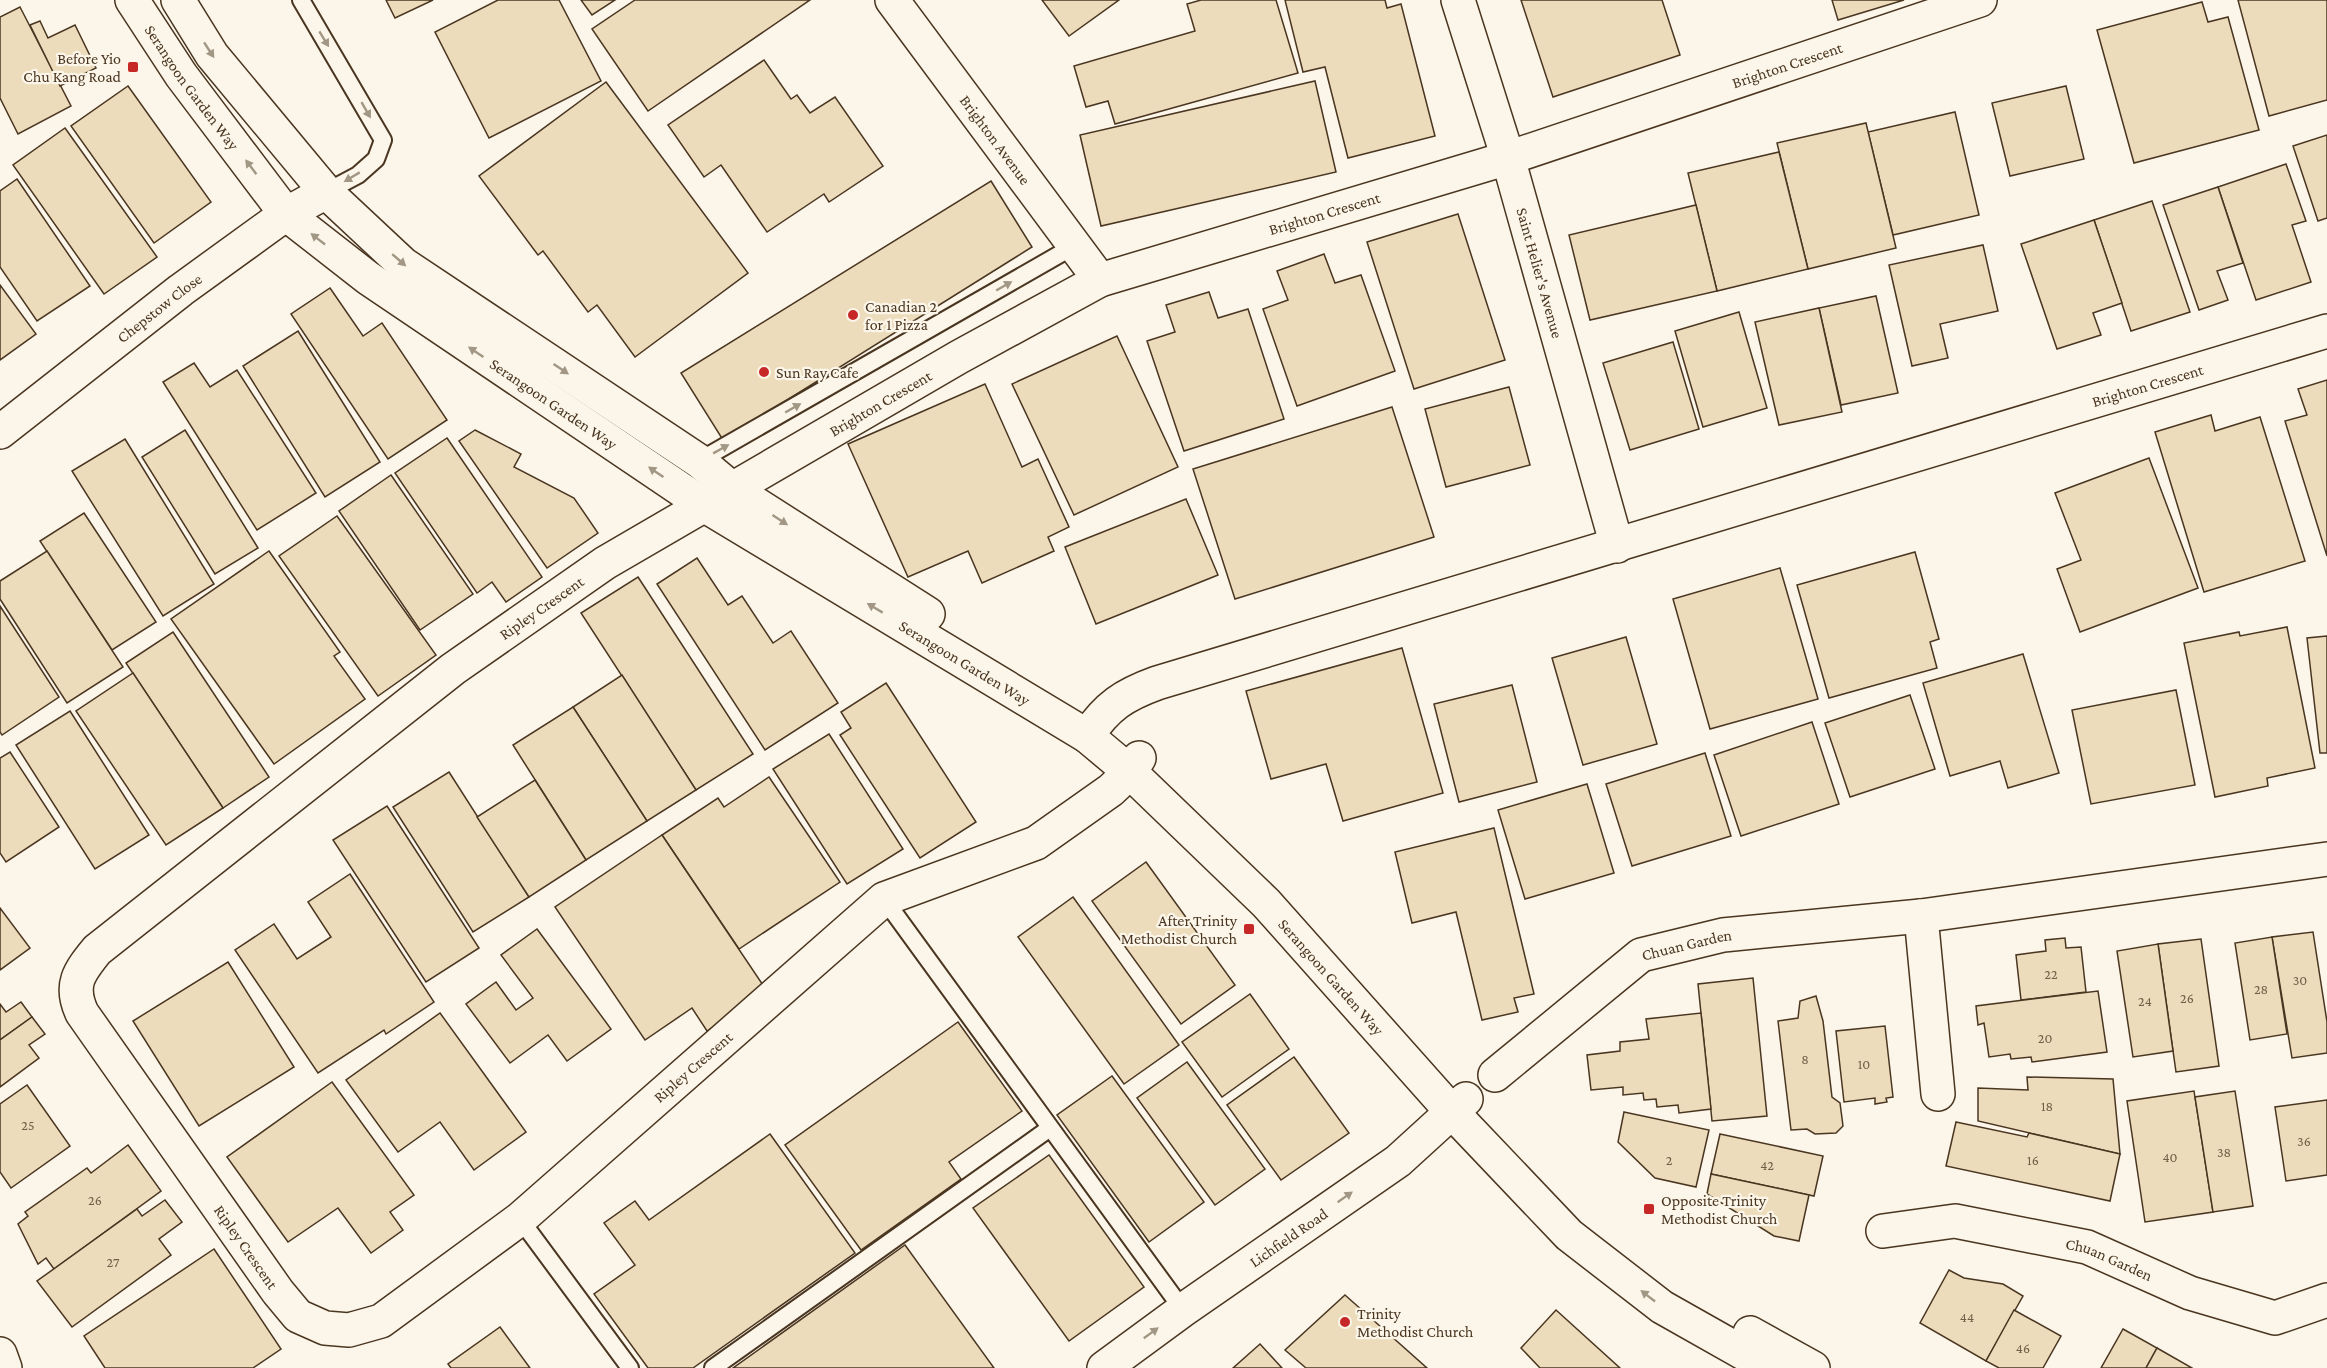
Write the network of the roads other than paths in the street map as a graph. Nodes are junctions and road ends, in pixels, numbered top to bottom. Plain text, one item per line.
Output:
1 (132, 0) edge
2 (178, 0) edge
3 (301, 0) edge
4 (892, 0) edge
5 (1458, 0) edge
6 (1980, 0) edge
7 (1508, 158) junction
8 (326, 192) junction
9 (286, 214) junction
10 (1074, 246) junction
11 (1100, 280) junction
12 (2327, 331) edge
13 (0, 432) edge
14 (699, 461) junction
15 (718, 497) junction
16 (1617, 546) junction
17 (1092, 729) junction
18 (1134, 765) junction
19 (2327, 859) edge
20 (884, 899) junction
21 (1921, 916) junction
22 (1495, 1075) dead end
23 (1938, 1094) dead end
24 (1459, 1106) junction
25 (1050, 1128) junction
26 (520, 1219) junction
27 (1883, 1232) dead end
28 (2327, 1300) edge
29 (1183, 1310) junction
30 (0, 1354) edge
31 (5, 1368) edge
32 (630, 1368) edge
33 (713, 1368) edge
34 (1104, 1368) edge
35 (1770, 1368) edge
36 (1813, 1368) edge

9 -> 1 street, Serangoon Garden Way
2 -> 8 street, Serangoon Garden Way
3 -> 8 lane
4 - 10 street, Brighton Avenue
5 - 7 street, Saint Helier's Avenue
6 - 7 street, Brighton Crescent
7 - 11 street, Brighton Crescent
7 - 16 street, Saint Helier's Avenue
8 - 9 street, Chepstow Close
8 -> 14 street, Serangoon Garden Way
9 - 13 street, Chepstow Close
15 -> 9 street, Serangoon Garden Way
10 - 11 street, Brighton Avenue
14 -> 10 lane
11 - 15 street, Brighton Crescent
12 - 16 street, Brighton Crescent
14 - 15 street, Serangoon Garden Way
15 - 17 street, Serangoon Garden Way
15 - 26 street, Ripley Crescent
16 - 17 street, Brighton Crescent
17 - 18 street, Serangoon Garden Way
18 - 20 street, Ripley Crescent
18 - 24 street, Serangoon Garden Way
19 - 21 street, Chuan Garden
20 - 25 lane
20 - 26 street, Ripley Crescent
21 - 22 street, Chuan Garden
21 - 23 street
29 -> 24 street, Lichfield Road
35 -> 24 street, Serangoon Garden Way
24 - 36 street, Serangoon Garden Way
25 - 29 lane
25 - 33 lane
26 - 32 lane
27 - 28 street, Chuan Garden
34 -> 29 street, Lichfield Road
30 - 31 street

